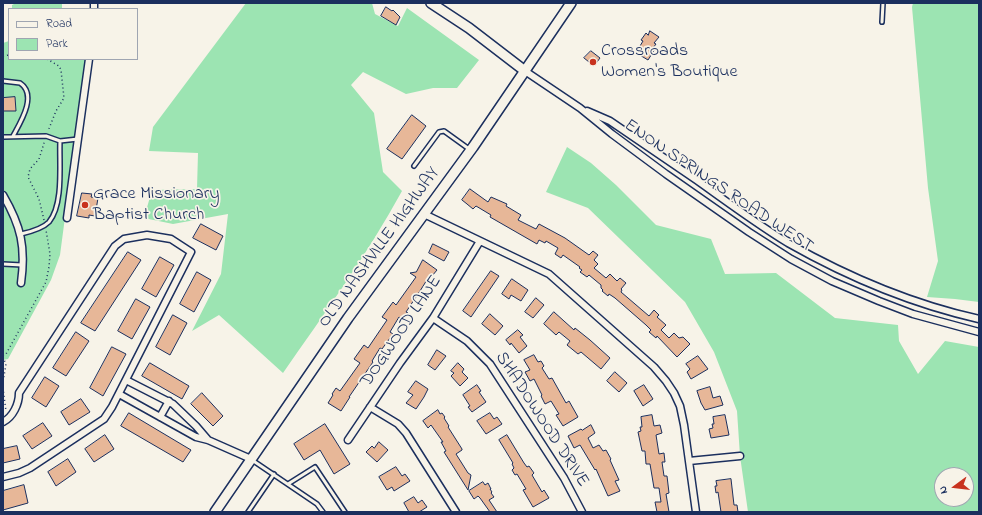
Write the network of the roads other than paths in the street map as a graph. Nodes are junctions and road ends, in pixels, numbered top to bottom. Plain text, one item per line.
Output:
1 (431, 3) edge
2 (571, 3) edge
3 (883, 3) edge
4 (882, 22) dead end
5 (89, 60) edge
6 (525, 71) junction
7 (3, 81) edge
8 (580, 108) junction
9 (13, 136) junction
10 (3, 137) edge
11 (79, 139) junction
12 (60, 140) junction
13 (470, 150) junction
14 (414, 166) dead end
15 (3, 195) edge
16 (424, 214) junction
17 (67, 218) dead end
18 (21, 234) junction
19 (480, 241) junction
20 (3, 264) edge
21 (24, 265) junction
22 (856, 278) junction
23 (21, 283) dead end
24 (851, 290) junction
25 (433, 318) junction
26 (979, 319) edge
27 (979, 332) edge
28 (126, 380) junction
29 (119, 394) junction
30 (169, 401) junction
31 (370, 407) junction
32 (160, 418) junction
33 (6, 420) edge
34 (208, 440) junction
35 (348, 440) dead end
36 (740, 456) dead end
37 (251, 459) junction
38 (689, 461) junction
39 (274, 474) junction
40 (3, 477) edge
41 (288, 484) junction
42 (215, 512) edge
43 (248, 512) edge
44 (322, 512) edge
45 (345, 512) edge
46 (456, 512) edge
47 (582, 512) edge
48 (696, 512) edge

1 - 6 main road, ENON SPRINGS ROAD WEST
2 - 6 main road, OLD NASHVILLE HIGHWAY
3 - 4 lane
5 - 11 street
6 - 8 street, ENON SPRINGS ROAD WEST
6 - 13 main road, OLD NASHVILLE HIGHWAY
7 - 9 lane
8 - 22 street, ENON SPRINGS ROAD WEST
8 - 24 street, ENON SPRINGS ROAD WEST
9 - 10 lane
9 - 12 lane
11 - 12 lane
11 - 17 street
12 - 18 lane
13 - 14 lane
13 - 16 main road, OLD NASHVILLE HIGHWAY
15 - 18 street
16 - 19 street
16 - 37 main road, OLD NASHVILLE HIGHWAY
18 - 21 street
19 - 25 street, DOGWOOD LANE
19 - 38 street
20 - 21 lane
21 - 23 street
22 - 24 street
22 - 26 street, ENON SPRINGS ROAD WEST
24 - 27 street, ENON SPRINGS ROAD WEST
25 - 31 street, DOGWOOD LANE
25 - 47 street, SHADOWOOD DRIVE
28 - 29 street
28 - 30 street
28 - 33 street
29 - 32 street
29 - 40 street
30 - 32 street
30 - 34 street
31 - 35 street, DOGWOOD LANE
31 - 46 street
32 - 34 street
34 - 37 street
36 - 38 street
37 - 39 lane
37 - 42 main road, OLD NASHVILLE HIGHWAY
38 - 48 street
39 - 41 lane
39 - 43 lane
41 - 44 lane
41 - 45 lane

